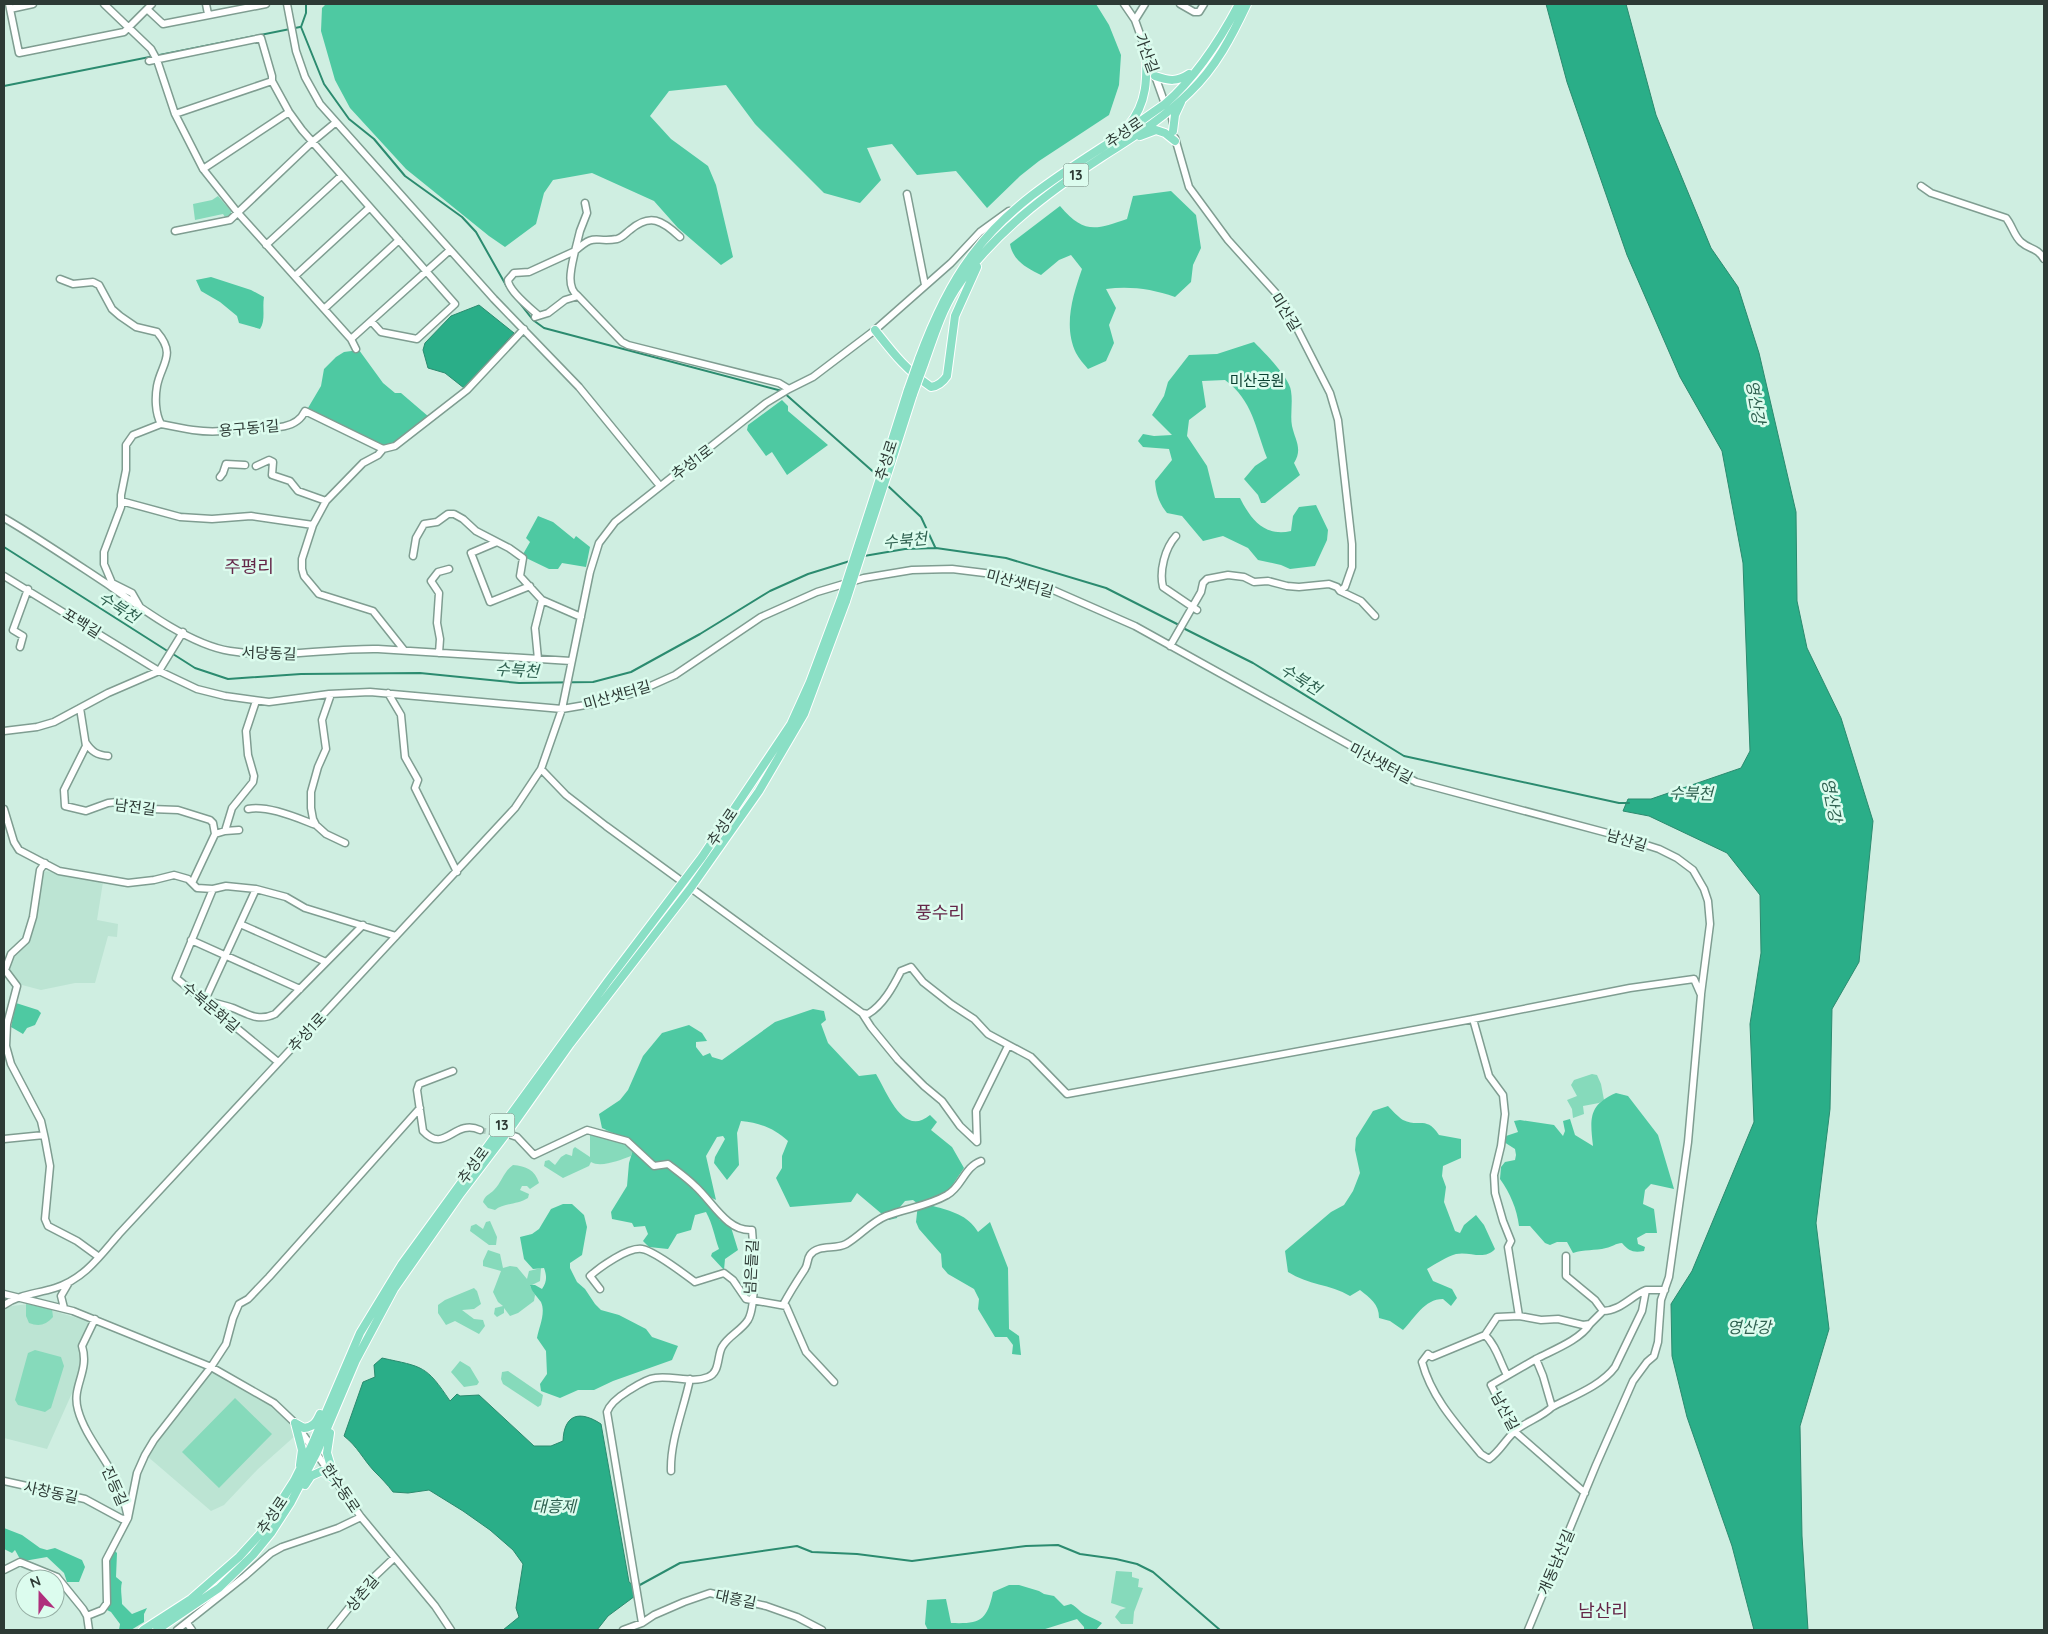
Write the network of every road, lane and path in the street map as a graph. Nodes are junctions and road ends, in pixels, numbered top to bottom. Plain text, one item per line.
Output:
1 (33, 4) edge
2 (104, 4) edge
3 (206, 4) edge
4 (266, 4) edge
5 (287, 4) edge
6 (1124, 4) edge
7 (1146, 4) edge
8 (1180, 4) edge
9 (1204, 4) edge
10 (1239, 4) edge
11 (1247, 4) edge
12 (256, 5) edge
13 (10, 6) edge
14 (150, 6) edge
15 (208, 14) junction
16 (1135, 20) junction
17 (129, 28) junction
18 (1146, 48) junction
19 (157, 60) junction
20 (149, 61) dead end
21 (1195, 70) junction
22 (1155, 76) junction
23 (272, 81) junction
24 (1183, 99) junction
25 (1167, 107) junction
26 (290, 112) junction
27 (175, 114) junction
28 (335, 124) junction
29 (1173, 131) junction
30 (1120, 135) junction
31 (1129, 140) junction
32 (1175, 141) junction
33 (312, 142) junction
34 (203, 169) junction
35 (341, 176) junction
36 (1922, 186) dead end
37 (907, 194) dead end
38 (1024, 201) junction
39 (585, 203) dead end
40 (370, 208) junction
41 (238, 213) junction
42 (175, 230) dead end
43 (680, 237) dead end
44 (398, 240) junction
45 (266, 245) junction
46 (450, 250) junction
47 (575, 251) junction
48 (983, 254) junction
49 (2044, 259) edge
50 (426, 271) junction
51 (295, 276) junction
52 (60, 278) dead end
53 (925, 285) junction
54 (578, 296) junction
55 (324, 309) junction
56 (371, 321) junction
57 (524, 329) junction
58 (875, 330) junction
59 (351, 339) junction
60 (356, 349) dead end
61 (922, 361) junction
62 (787, 390) junction
63 (161, 424) junction
64 (383, 449) junction
65 (245, 465) dead end
66 (256, 466) dead end
67 (220, 476) dead end
68 (660, 486) junction
69 (122, 501) junction
70 (326, 501) junction
71 (4, 518) edge
72 (313, 525) junction
73 (1176, 536) dead end
74 (497, 542) junction
75 (413, 556) dead end
76 (449, 569) dead end
77 (4, 576) edge
78 (530, 586) junction
79 (28, 590) junction
80 (1340, 590) junction
81 (542, 600) junction
82 (844, 600) junction
83 (140, 607) junction
84 (1192, 609) junction
85 (1375, 616) dead end
86 (580, 617) junction
87 (183, 632) junction
88 (1171, 644) junction
89 (20, 647) dead end
90 (404, 650) junction
91 (439, 653) junction
92 (538, 658) junction
93 (570, 663) junction
94 (160, 669) junction
95 (388, 693) junction
96 (331, 694) junction
97 (256, 702) junction
98 (80, 708) junction
99 (563, 708) junction
100 (4, 731) edge
101 (86, 743) junction
102 (108, 756) dead end
103 (541, 768) junction
104 (1432, 786) joint
105 (4, 809) edge
106 (248, 809) dead end
107 (316, 825) junction
108 (238, 830) dead end
109 (225, 831) junction
110 (215, 834) junction
111 (345, 843) dead end
112 (45, 863) junction
113 (457, 872) junction
114 (192, 883) junction
115 (682, 883) junction
116 (213, 889) junction
117 (256, 889) junction
118 (690, 889) junction
119 (240, 924) junction
120 (363, 925) junction
121 (396, 936) junction
122 (191, 940) junction
123 (225, 956) junction
124 (326, 962) junction
125 (300, 988) junction
126 (1701, 995) junction
127 (862, 1013) junction
128 (1473, 1019) junction
129 (1008, 1046) junction
130 (278, 1062) junction
131 (454, 1071) dead end
132 (420, 1108) junction
133 (480, 1130) tunnel mouth
134 (44, 1134) junction
135 (511, 1135) dead end
136 (4, 1139) edge
137 (981, 1161) dead end
138 (1566, 1256) dead end
139 (99, 1257) junction
140 (69, 1283) junction
141 (600, 1288) dead end
142 (1646, 1290) junction
143 (1665, 1290) junction
144 (4, 1294) edge
145 (15, 1298) junction
146 (752, 1301) junction
147 (4, 1305) edge
148 (783, 1305) junction
149 (64, 1308) junction
150 (1603, 1311) junction
151 (1519, 1316) junction
152 (94, 1319) junction
153 (1590, 1324) junction
154 (360, 1333) junction
155 (1485, 1335) junction
156 (359, 1354) junction
157 (1536, 1359) junction
158 (211, 1367) junction
159 (1507, 1375) junction
160 (690, 1379) junction
161 (834, 1382) dead end
162 (1552, 1407) junction
163 (295, 1423) junction
164 (1514, 1431) junction
165 (315, 1449) junction
166 (672, 1471) dead end
167 (298, 1474) junction
168 (335, 1480) junction
169 (4, 1481) edge
170 (1585, 1493) junction
171 (361, 1517) junction
172 (128, 1518) junction
173 (271, 1533) junction
174 (394, 1558) junction
175 (4, 1570) edge
176 (87, 1616) junction
177 (187, 1623) junction
178 (642, 1623) junction
179 (89, 1630) edge
180 (143, 1630) edge
181 (157, 1630) edge
182 (177, 1630) edge
183 (192, 1630) edge
184 (331, 1630) edge
185 (451, 1630) edge
186 (623, 1630) edge
187 (822, 1630) edge
188 (1528, 1630) edge

1 - 13 street
2 - 17 street
3 - 15 street
4 - 12 street
5 - 28 street
6 - 16 street, 가산길
7 - 16 street
8 - 9 street
10 - 21 main road, 추성로 / 13
11 - 24 main road, 추성로 / 13
12 - 15 street
13 - 17 street
14 - 15 street
14 - 17 street
16 - 18 street, 가산길
17 - 19 street
18 - 22 street, 가산길
18 - 30 main road
19 - 20 street
19 - 23 street
19 - 27 street
21 - 22 main road
21 - 25 main road, 추성로 / 13
22 - 25 street, 가산길
23 - 26 street
23 - 27 street
24 - 25 main road, 추성로 / 13
24 - 29 main road
25 - 29 street, 미산길
25 - 30 main road, 추성로 / 13
25 - 31 main road, 추성로 / 13
26 - 33 street
26 - 34 street
27 - 34 street
28 - 33 street
28 - 46 street
29 - 32 street, 미산길
30 - 38 main road, 추성로 / 13
31 - 32 main road
31 - 48 main road, 추성로 / 13
32 - 80 street, 미산길
33 - 35 street
33 - 41 street
34 - 41 street
35 - 40 street
35 - 45 street
36 - 49 street
37 - 53 street
38 - 53 street, 추성1로
38 - 61 main road, 추성로 / 13
39 - 47 street
40 - 44 street
40 - 51 street
41 - 42 street
41 - 45 street
43 - 47 street
44 - 50 street
44 - 55 street
45 - 51 street
46 - 50 street
46 - 57 street
47 - 54 street
47 - 54 street
48 - 58 main road
48 - 61 main road, 추성로 / 13
50 - 56 street
50 - 56 street
51 - 55 street
52 - 63 street
53 - 58 street, 추성1로
54 - 62 street
55 - 59 street
56 - 59 street
57 - 64 street
57 - 68 street
58 - 62 street, 추성1로
59 - 60 street
61 - 82 main road, 추성로 / 13, bridge
62 - 68 street, 추성1로
63 - 64 street, 용구동1길
63 - 69 street
64 - 70 street
65 - 67 street
66 - 70 street
68 - 86 street, 추성1로
69 - 72 street
69 - 83 street
70 - 72 street
71 - 83 street, 서당동길
72 - 90 street
73 - 84 street
74 - 75 street
74 - 78 street
74 - 78 street
76 - 91 street
77 - 79 street, 포백길
78 - 81 street
79 - 89 street
79 - 94 street, 포백길
80 - 84 street
80 - 85 street
81 - 86 street
81 - 92 street
82 - 115 main road, 추성로 / 13
82 - 118 main road, 추성로 / 13
83 - 87 street, 서당동길
84 - 88 street
86 - 93 street, 추성1로
87 - 90 street, 서당동길
87 - 94 street
88 - 99 street, 미산샛터길
88 - 104 street, 미산샛터길
90 - 91 street, 서당동길
91 - 92 street, 서당동길
92 - 93 street, 서당동길
93 - 99 street, 추성1로
94 - 97 street
94 - 98 street
95 - 96 street
95 - 99 street
95 - 113 street
96 - 97 street
96 - 107 street
97 - 109 street
98 - 100 street
98 - 101 street
99 - 103 street, 추성1로
101 - 102 street
101 - 110 street, 남전길
103 - 113 street, 추성1로
103 - 115 street
104 - 126 street, 남산길
105 - 112 street
106 - 107 street
107 - 111 street
108 - 109 street
109 - 110 street
110 - 114 street
112 - 114 street
112 - 134 street
113 - 121 street, 추성1로
114 - 116 street
115 - 118 street
115 - 154 main road, 추성로 / 13
116 - 117 street
116 - 122 street, 수북문화길
117 - 119 street, 수북문화길
117 - 120 street
118 - 127 street
118 - 156 main road, 추성로 / 13
119 - 123 street, 수북문화길
119 - 124 street
120 - 121 street
120 - 124 street, 수북문화길
121 - 130 street, 추성1로
122 - 123 street
122 - 130 street, 수북문화길
123 - 125 street
123 - 125 street, 수북문화길
124 - 125 street, 수북문화길
126 - 128 street, 남산길
126 - 143 street, 남산길
127 - 129 street
127 - 129 street
128 - 129 street
128 - 151 street
130 - 139 street, 추성1로
131 - 132 street
132 - 133 street
132 - 158 street
134 - 136 street
134 - 139 street
135 - 146 street, 넘은들길
137 - 148 street
138 - 150 street
139 - 140 street, 추성1로
140 - 145 street, 추성1로
140 - 149 street
141 - 146 street, 넘은들길
142 - 143 street
142 - 150 street
142 - 162 street
143 - 170 street, 남산길
144 - 145 street, 한수동로
145 - 147 street, 추성1로
145 - 149 street, 한수동로
146 - 148 street
146 - 160 street
148 - 161 street
149 - 152 street, 한수동로
150 - 153 street, 남산길
151 - 153 street
151 - 155 street
152 - 158 street, 한수동로
152 - 172 street, 진등길
153 - 157 street, 남산길
154 - 163 main road
154 - 165 main road, 추성로 / 13
155 - 159 street
155 - 164 street
156 - 165 main road, 추성로 / 13
156 - 168 main road
157 - 159 street, 남산길
157 - 162 street
158 - 163 street, 한수동로
158 - 172 street, 진등길
159 - 164 street, 남산길
160 - 166 street
160 - 178 street
162 - 164 street
163 - 165 street, 한수동로
163 - 167 main road
164 - 170 street, 남산길
165 - 167 main road, 추성로 / 13
165 - 168 street, 한수동로
165 - 173 main road, 추성로 / 13
167 - 180 main road, 추성로 / 13
168 - 171 street, 한수동로
168 - 173 main road
169 - 172 street, 사창동길
170 - 188 street, 개동남산길
171 - 174 street, 한수동로
171 - 177 street
172 - 176 street
173 - 181 main road, 추성로 / 13
174 - 184 street, 상촌길
174 - 185 street, 한수동로
175 - 176 street
176 - 179 street
177 - 182 street
177 - 183 street
178 - 186 street, 대흥길
178 - 187 street, 대흥길

